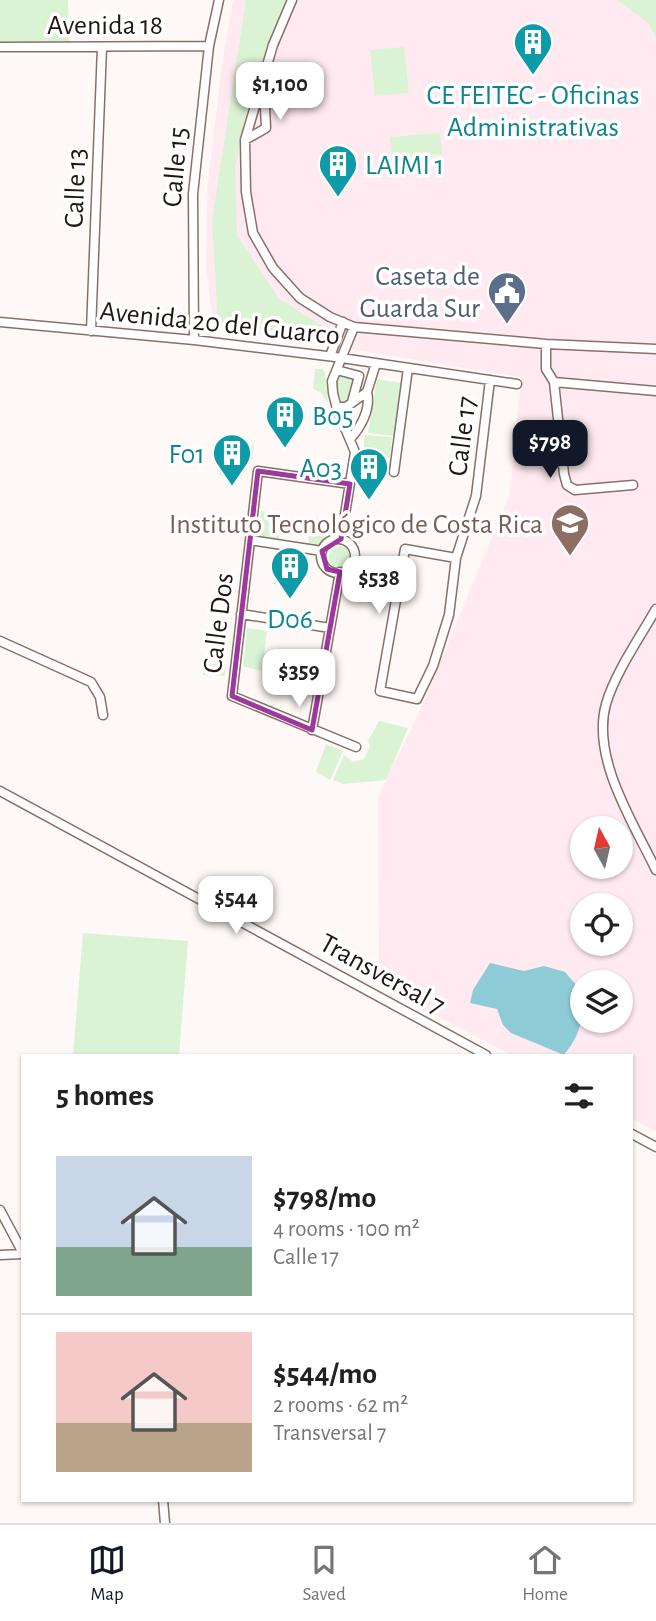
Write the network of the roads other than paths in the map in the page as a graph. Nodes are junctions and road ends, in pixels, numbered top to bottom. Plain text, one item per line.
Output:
1 (219, 0) edge
2 (292, 0) edge
3 (209, 46) junction
4 (0, 47) edge
5 (102, 47) junction
6 (263, 77) junction
7 (245, 140) junction
8 (343, 322) junction
9 (0, 323) edge
10 (354, 327) junction
11 (91, 331) junction
12 (194, 340) junction
13 (546, 344) junction
14 (656, 349) edge
15 (330, 356) junction
16 (341, 358) junction
17 (376, 363) junction
18 (408, 368) junction
19 (337, 370) junction
20 (491, 380) junction
21 (554, 382) junction
22 (517, 384) dead end
23 (656, 391) edge
24 (367, 393) junction
25 (352, 402) junction
26 (337, 407) junction
27 (350, 439) junction
28 (394, 472) dead end
29 (350, 484) junction
30 (633, 485) dead end
31 (341, 539) junction
32 (250, 540) junction
33 (322, 551) junction
34 (456, 558) junction
35 (340, 572) junction
36 (656, 609) edge
37 (241, 614) junction
38 (330, 628) junction
39 (0, 640) edge
40 (103, 715) dead end
41 (312, 730) junction
42 (356, 747) dead end
43 (0, 792) edge
44 (656, 870) edge
45 (484, 1054) edge
46 (633, 1135) edge
47 (656, 1147) edge
48 (0, 1210) edge
49 (21, 1249) edge
50 (21, 1253) edge
51 (0, 1255) edge
52 (163, 1502) edge
53 (162, 1523) edge

1 - 3 street, Calle 15
2 - 6 street
3 - 5 street, Avenida 18
3 - 12 street, Calle 15
4 - 5 street, Avenida 18
5 - 11 street, Calle 13
6 - 7 street
6 - 7 street
7 - 8 street
8 - 10 street
8 - 15 street
9 - 11 street, Avenida 20 del Guarco
10 - 13 street
10 - 16 street
11 - 12 street, Avenida 20 del Guarco
12 - 15 street, Avenida 20 del Guarco
13 - 14 street
13 - 21 street
15 - 16 street, Avenida 20 del Guarco
16 - 17 street, Avenida 20 del Guarco
16 - 19 street
17 - 18 street, Avenida 20 del Guarco
17 - 24 street
18 - 20 street, Avenida 20 del Guarco
18 - 28 street
19 - 25 street
19 - 26 street
20 - 22 street, Avenida 20 del Guarco
20 - 34 street, Calle 17
21 - 23 street
21 - 30 street
24 - 25 street
24 - 27 street
25 - 26 street
26 - 27 street
27 - 29 street
29 - 31 street
29 - 32 street, Calle Dos
31 - 33 street
31 - 35 street
32 - 33 street
32 - 37 street, Calle Dos
33 - 35 street
34 - 34 street, Calle 17
35 - 38 street
36 - 44 street
37 - 38 street
37 - 41 street, Calle Dos
38 - 41 street
39 - 40 street
41 - 42 street
43 - 45 street, Transversal 7
46 - 47 street
48 - 49 street
50 - 51 street
52 - 53 street

